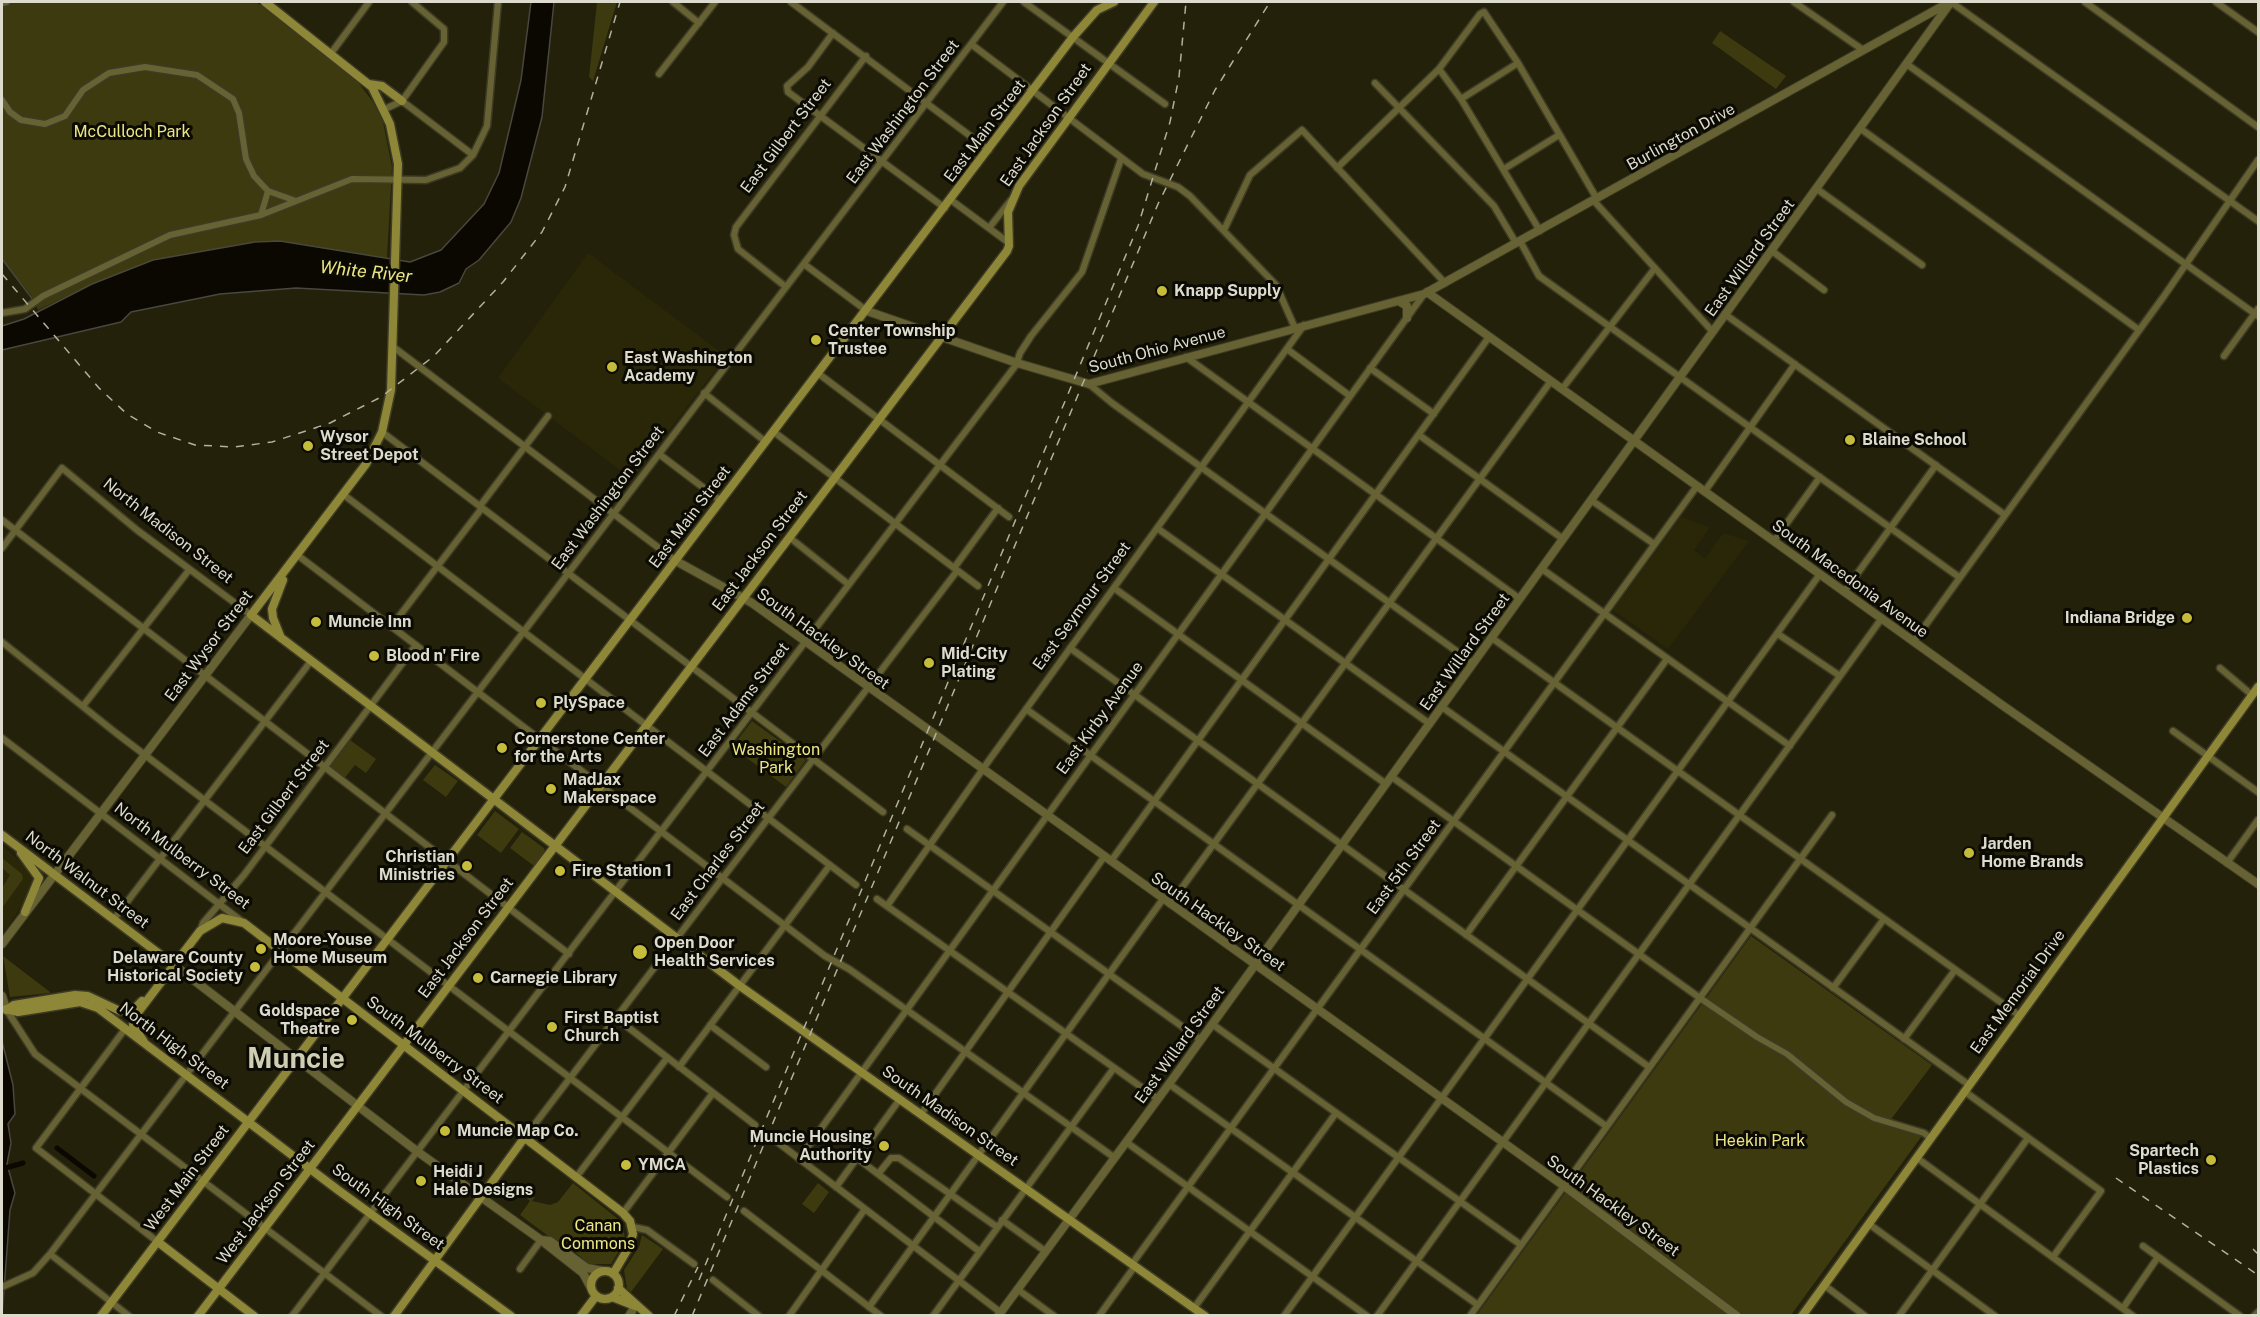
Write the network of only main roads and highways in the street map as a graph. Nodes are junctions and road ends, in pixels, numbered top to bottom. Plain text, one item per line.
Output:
1 (266, 2) edge
2 (1114, 2) edge
3 (1142, 2) edge
4 (1152, 4) edge
5 (369, 84) junction
6 (402, 101) road end
7 (290, 563) junction
8 (251, 615) joint
9 (282, 639) junction
10 (2259, 687) edge
11 (495, 799) junction
12 (2, 835) edge
13 (16, 845) junction
14 (555, 846) junction
15 (25, 912) road end
16 (200, 931) joint
17 (174, 965) junction
18 (155, 989) junction
19 (344, 999) junction
20 (4, 1010) edge
21 (144, 1042) junction
22 (404, 1045) junction
23 (297, 1059) joint
24 (358, 1106) joint
25 (250, 1121) junction
26 (525, 1137) junction
27 (310, 1167) junction
28 (158, 1242) junction
29 (434, 1259) junction
30 (608, 1272) junction
31 (618, 1288) junction
32 (219, 1289) junction
33 (593, 1292) junction
34 (612, 1297) junction
35 (635, 1306) junction
36 (1203, 1315) edge
37 (100, 1316) edge
38 (198, 1316) edge
39 (254, 1316) edge
40 (394, 1316) edge
41 (511, 1316) edge
42 (581, 1316) edge
43 (649, 1316) edge
44 (1802, 1316) edge

1 - 5 main road
2 - 11 main road, East Main Street
3 - 4 main road
4 - 14 main road, East Jackson Street
5 - 6 main road
5 - 7 main road, East Wysor Street
7 - 8 main road, East Wysor Street
7 - 9 main road
8 - 9 main road, North Madison Street
9 - 11 main road, North Madison Street
10 - 44 main road, East Memorial Drive
11 - 14 main road, South Madison Street
11 - 19 main road, East Main Street
12 - 13 main road, North Walnut Street
13 - 15 main road
13 - 17 main road, North Walnut Street
14 - 22 main road, East Jackson Street
14 - 36 main road, South Madison Street
16 - 17 main road, East Gilbert Street
16 - 19 main road, North Mulberry Street
17 - 18 main road, East Gilbert Street
18 - 20 main road, North High Street
18 - 21 main road
19 - 22 main road, South Mulberry Street
19 - 23 main road, East Main Street
20 - 21 main road, North High Street
21 - 25 main road, North High Street
22 - 24 main road, East Jackson Street
22 - 26 main road, South Mulberry Street
23 - 25 main road, West Main Street
24 - 27 main road, West Jackson Street
25 - 27 main road, South High Street
25 - 28 main road, West Main Street
26 - 29 main road, East Charles Street
26 - 30 main road, South Mulberry Street
27 - 29 main road, South High Street
27 - 32 main road, West Jackson Street
28 - 32 main road
28 - 37 main road, West Main Street
29 - 40 main road, East Charles Street
29 - 41 main road, South High Street
30 - 31 main road
30 - 33 main road
31 - 34 main road
31 - 35 main road
32 - 38 main road, West Jackson Street
32 - 39 main road
33 - 34 main road
33 - 42 main road
34 - 35 main road
35 - 43 main road

